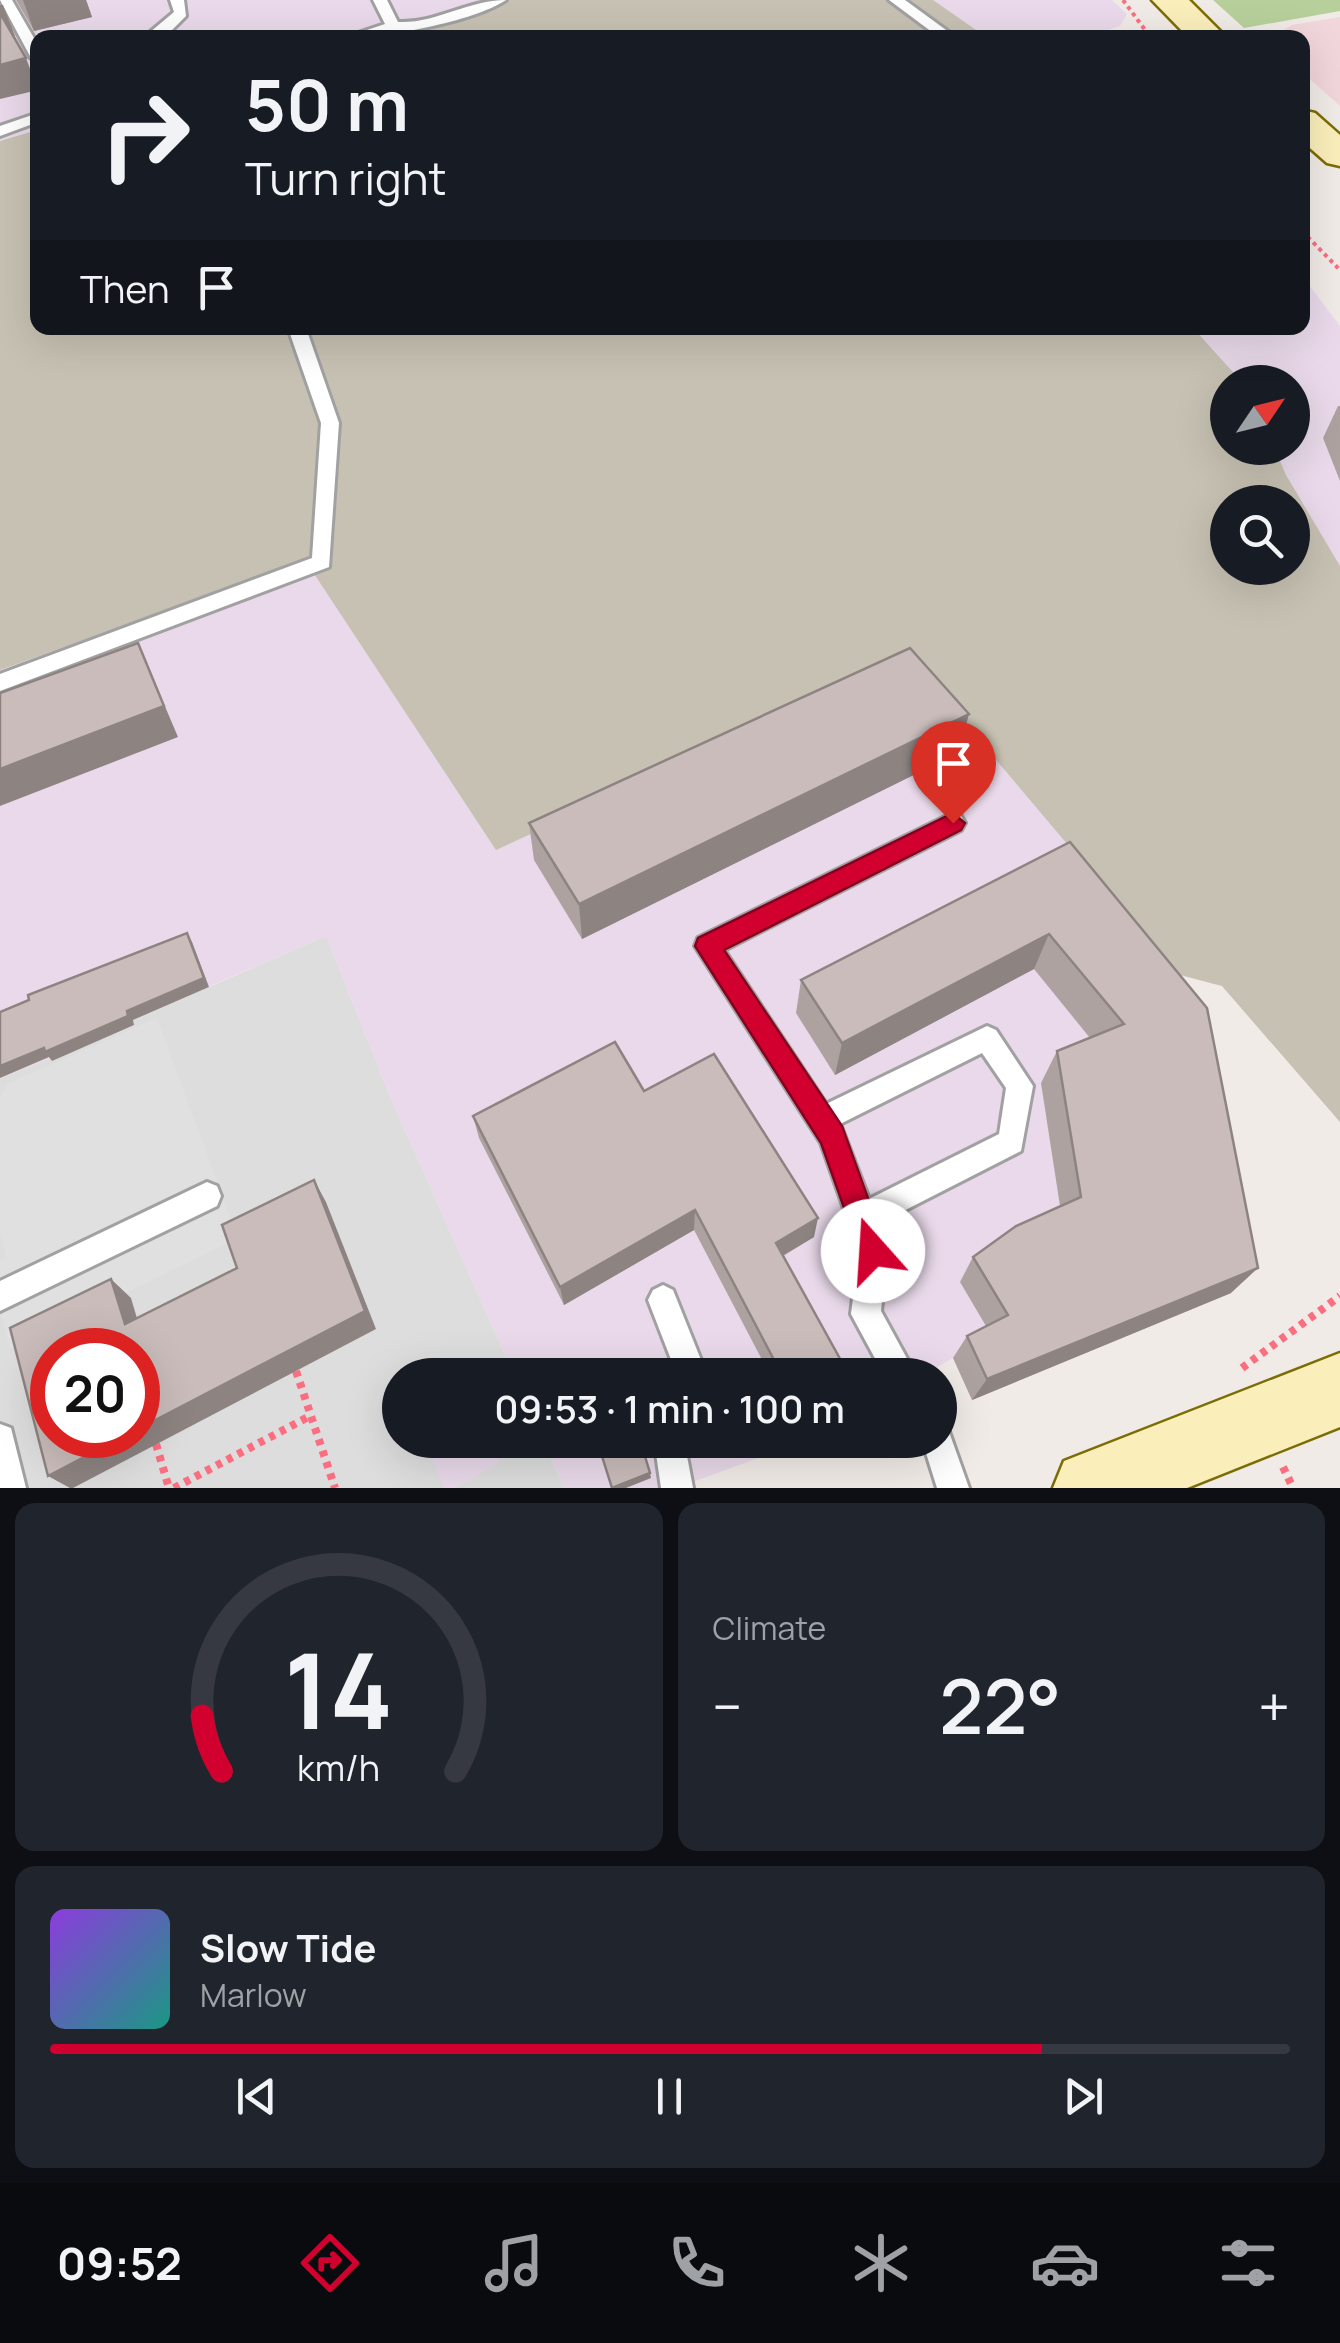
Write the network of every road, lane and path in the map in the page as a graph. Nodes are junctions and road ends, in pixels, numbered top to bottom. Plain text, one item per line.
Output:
1 (5, 0) edge
2 (177, 0) edge
3 (380, 0) edge
4 (499, 0) edge
5 (896, 0) edge
6 (1169, 0) edge
7 (393, 26) junction
8 (165, 30) edge
9 (379, 30) edge
10 (939, 30) edge
11 (1201, 30) edge
12 (30, 44) edge
13 (30, 122) edge
14 (1310, 128) edge
15 (0, 131) edge
16 (1340, 154) edge
17 (1310, 239) edge
18 (1340, 270) edge
19 (299, 335) edge
20 (0, 683) edge
21 (953, 823) dead end
22 (821, 1120) junction
23 (207, 1196) dead end
24 (862, 1218) junction
25 (0, 1296) edge
26 (663, 1300) dead end
27 (685, 1358) edge
28 (891, 1358) edge
29 (296, 1371) edge
30 (1340, 1390) edge
31 (310, 1416) junction
32 (0, 1439) edge
33 (160, 1456) edge
34 (672, 1458) edge
35 (943, 1458) edge
36 (10, 1488) edge
37 (171, 1488) edge
38 (335, 1488) edge
39 (677, 1488) edge
40 (953, 1488) edge
41 (1091, 1488) edge

1 - 12 lane
2 - 8 lane
3 - 7 lane
4 - 7 lane
5 - 10 lane
6 - 11 street
7 - 9 lane
13 - 15 lane
14 - 16 street
17 - 18 path
19 - 20 lane
21 - 22 lane
22 - 24 lane
22 - 24 lane
23 - 25 lane
24 - 28 lane
26 - 27 lane
29 - 31 path
30 - 41 street
31 - 37 path
31 - 38 path
32 - 36 lane
33 - 37 path
34 - 39 lane
35 - 40 lane

